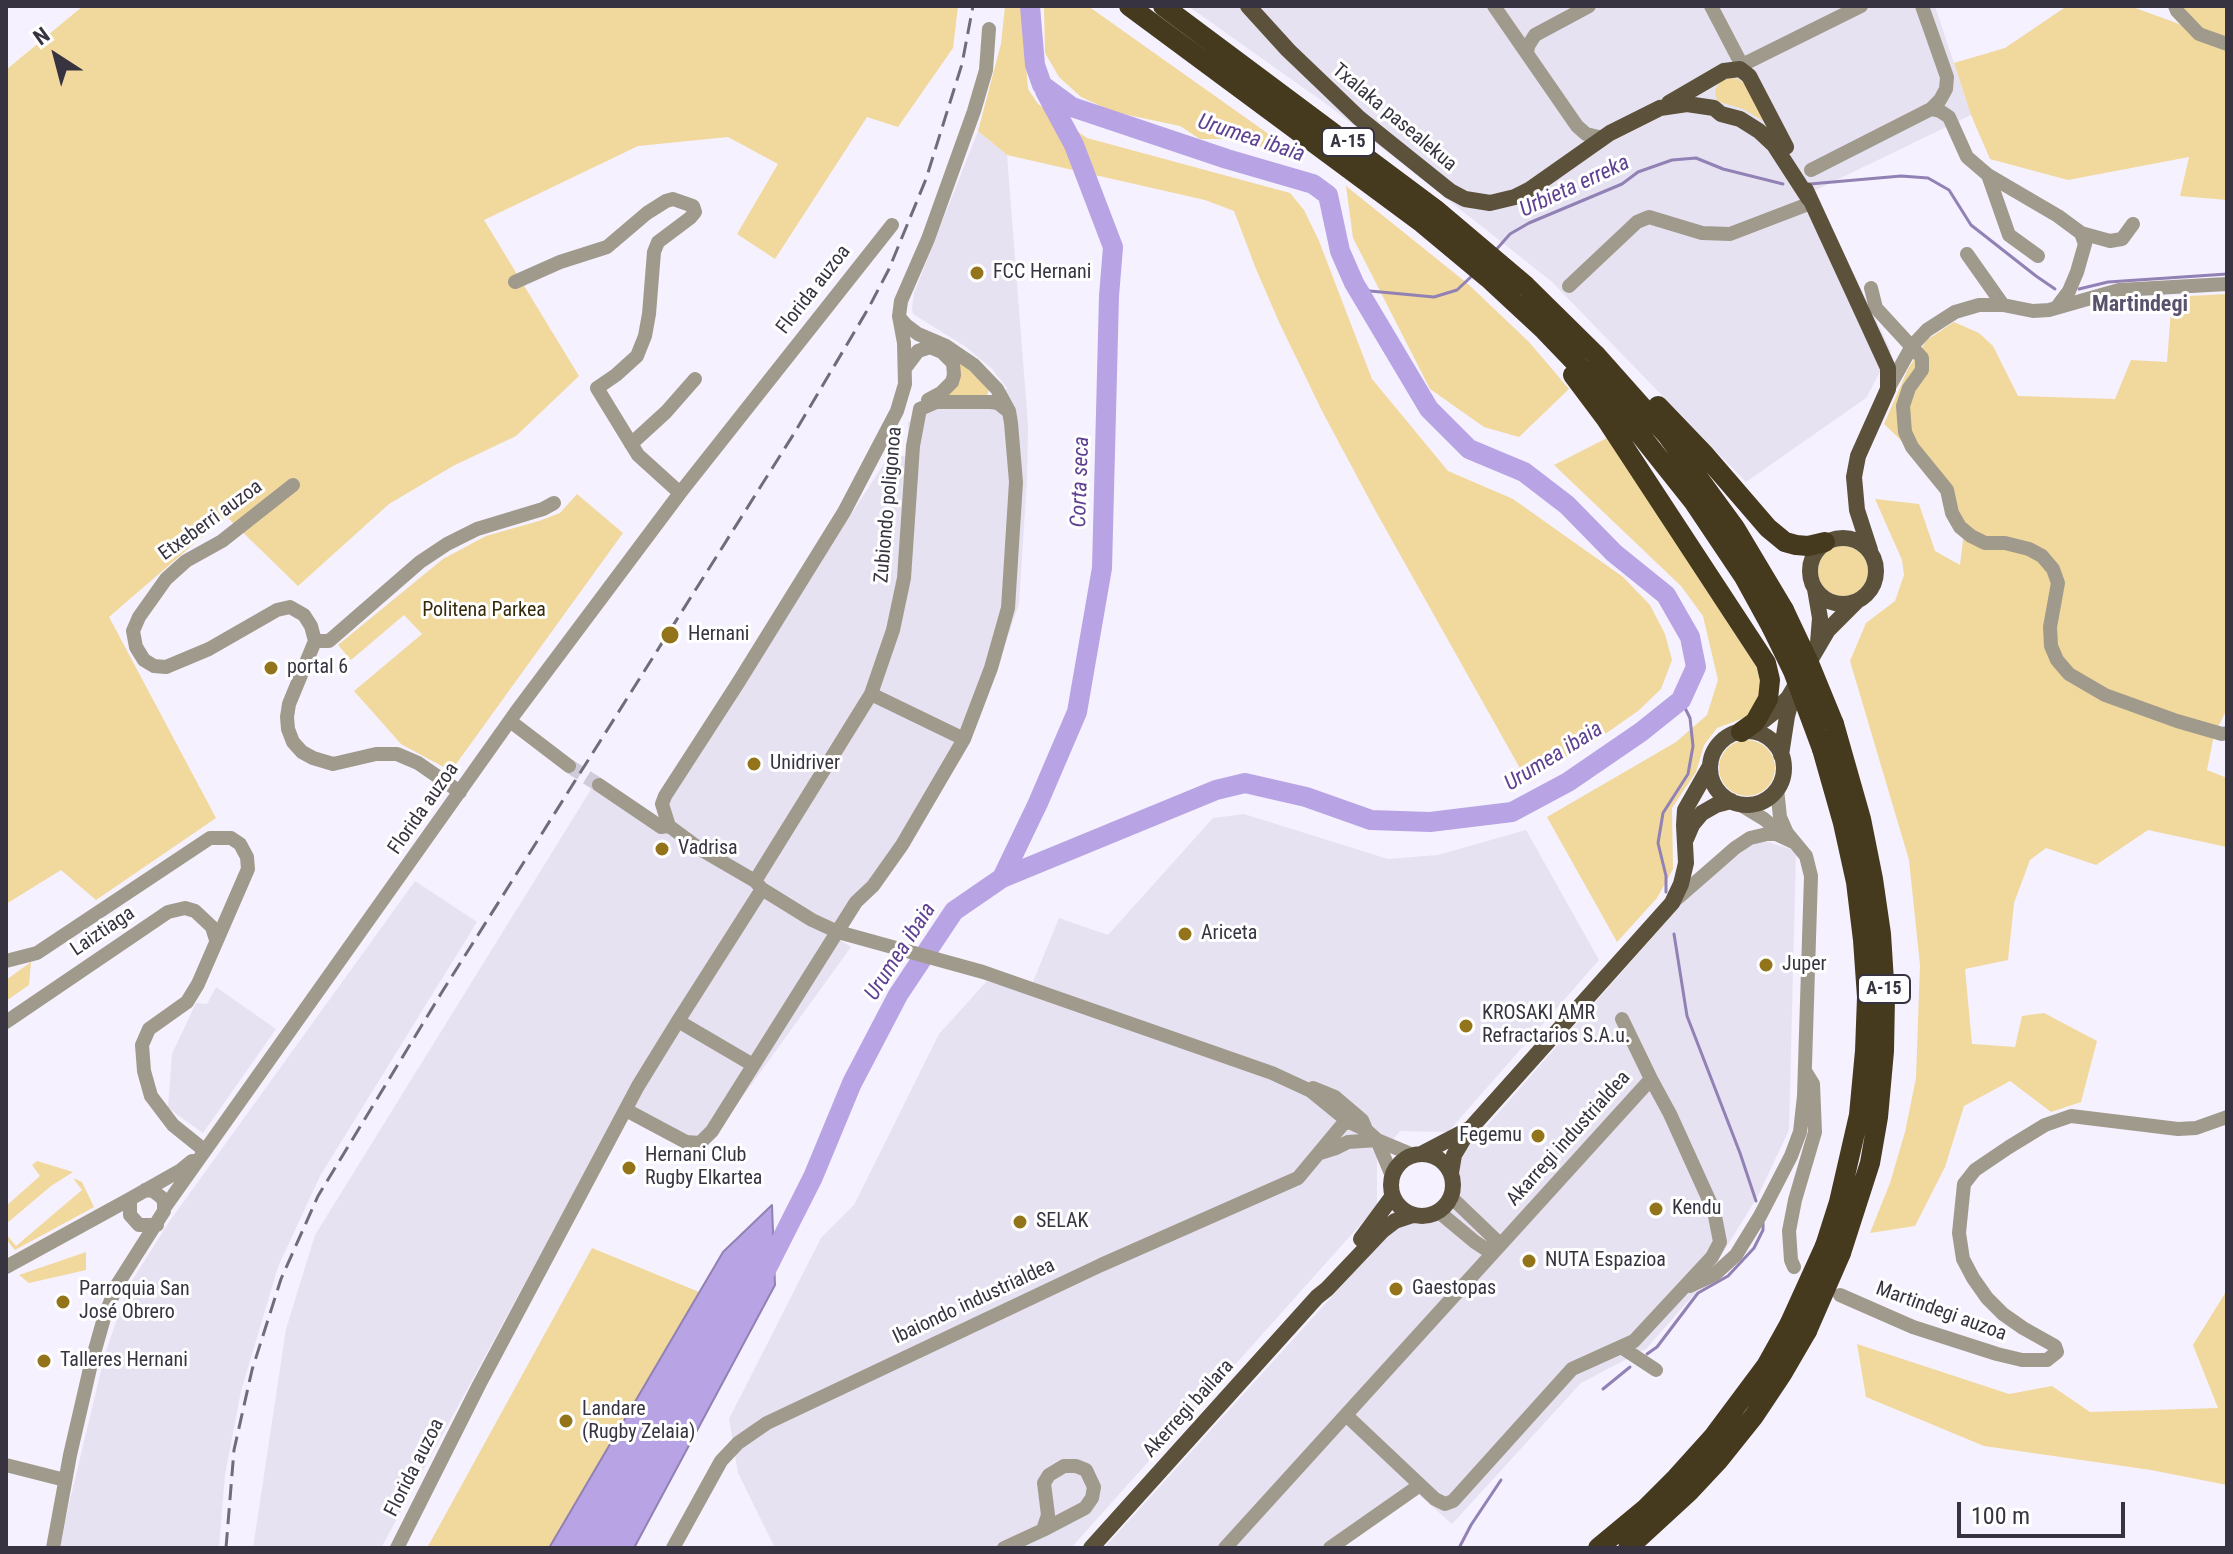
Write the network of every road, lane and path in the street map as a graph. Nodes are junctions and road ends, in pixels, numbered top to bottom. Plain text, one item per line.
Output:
1 (1129, 6) edge
2 (1163, 6) edge
3 (1248, 6) edge
4 (1494, 6) edge
5 (1589, 6) edge
6 (1711, 6) edge
7 (1861, 6) edge
8 (1922, 6) edge
9 (2175, 6) edge
10 (989, 29) dead end
11 (2227, 44) edge
12 (1527, 54) junction
13 (1733, 71) junction
14 (1660, 108) junction
15 (1714, 108) junction
16 (1931, 109) junction
17 (1603, 138) junction
18 (1811, 170) dead end
19 (1988, 175) junction
20 (1810, 201) junction
21 (2133, 224) dead end
22 (892, 225) dead end
23 (2081, 233) junction
24 (1967, 254) dead end
25 (2038, 256) dead end
26 (515, 282) dead end
27 (2227, 284) edge
28 (1569, 286) dead end
29 (1871, 288) dead end
30 (1517, 298) junction
31 (2003, 305) junction
32 (2057, 307) junction
33 (899, 316) junction
34 (1558, 318) junction
35 (926, 337) junction
36 (904, 343) junction
37 (1911, 348) junction
38 (918, 351) junction
39 (1887, 360) junction
40 (905, 368) junction
41 (695, 379) dead end
42 (1888, 389) junction
43 (920, 409) junction
44 (1009, 411) junction
45 (631, 444) junction
46 (293, 485) dead end
47 (680, 493) junction
48 (1855, 497) junction
49 (554, 503) dead end
50 (1832, 540) junction
51 (1870, 550) junction
52 (1815, 589) junction
53 (1858, 601) junction
54 (315, 641) junction
55 (1817, 649) junction
56 (1795, 689) junction
57 (871, 694) junction
58 (514, 726) junction
59 (1744, 732) junction
60 (2227, 733) edge
61 (964, 739) junction
62 (1781, 755) junction
63 (569, 766) tunnel mouth
64 (1710, 766) junction
65 (599, 785) tunnel mouth
66 (1777, 789) junction
67 (460, 792) junction
68 (1736, 803) junction
69 (662, 804) junction
70 (634, 807) junction
71 (669, 826) junction
72 (1686, 840) junction
73 (1789, 840) junction
74 (758, 885) junction
75 (1672, 903) junction
76 (838, 932) junction
77 (216, 940) junction
78 (11, 960) edge
79 (1622, 1019) dead end
80 (678, 1021) junction
81 (6, 1022) edge
82 (753, 1065) junction
83 (1805, 1071) junction
84 (1651, 1079) junction
85 (1305, 1087) junction
86 (1320, 1099) junction
87 (1345, 1104) junction
88 (626, 1110) junction
89 (2227, 1117) edge
90 (1349, 1122) junction
91 (1469, 1130) junction
92 (1372, 1135) junction
93 (1332, 1138) junction
94 (204, 1150) junction
95 (1320, 1153) junction
96 (1418, 1154) junction
97 (1451, 1173) junction
98 (1392, 1176) junction
99 (145, 1190) junction
100 (1392, 1197) junction
101 (1451, 1197) junction
102 (130, 1199) junction
103 (165, 1207) junction
104 (109, 1211) junction
105 (1439, 1212) junction
106 (1413, 1215) junction
107 (135, 1220) junction
108 (157, 1225) junction
109 (1475, 1242) junction
110 (141, 1246) junction
111 (1496, 1248) junction
112 (1833, 1250) junction
113 (6, 1267) edge
114 (1794, 1267) dead end
115 (1475, 1272) junction
116 (1682, 1289) junction
117 (1840, 1295) dead end
118 (1317, 1297) junction
119 (1798, 1327) junction
120 (1621, 1347) junction
121 (1656, 1370) dead end
122 (1346, 1415) junction
123 (6, 1465) edge
124 (65, 1480) junction
125 (1420, 1485) junction
126 (1043, 1530) junction
127 (1232, 1546) edge
128 (53, 1548) edge
129 (397, 1548) edge
130 (673, 1548) edge
131 (1004, 1548) edge
132 (1091, 1548) edge
133 (1330, 1548) edge
134 (1598, 1548) edge
135 (1628, 1548) edge

1 - 30 highway, A-15
2 - 30 highway, A-15
3 - 17 main road, Txalaka pasealekua
4 - 12 street
5 - 12 street
6 - 13 street
7 - 13 street
8 - 16 street
9 - 11 street
10 - 33 street
12 - 17 street
13 - 14 main road
13 - 15 main road
13 - 20 main road
14 - 15 main road, Txalaka pasealekua
14 - 17 main road, Txalaka pasealekua
15 - 20 main road, Txalaka pasealekua
16 - 18 street
16 - 19 street
19 - 23 street
19 - 25 street
20 - 28 street
20 - 39 main road
21 - 23 street
22 - 47 street, Florida auzoa
23 - 32 street
24 - 31 street
26 - 45 street
27 - 32 street
29 - 37 street
30 - 34 highway, A-15
30 - 59 highway
30 - 112 highway, A-15, bridge
31 - 32 street
31 - 37 street
33 - 35 street
33 - 36 street
34 - 50 highway
34 - 112 highway, A-15, bridge
35 - 36 street
35 - 44 street
36 - 38 street
36 - 40 street
37 - 39 street
37 - 42 street
37 - 60 street
38 - 40 street
38 - 43 street
39 - 42 main road
40 - 69 street
41 - 45 street
42 - 48 main road
43 - 44 street, Zubiondo poligonoa
43 - 57 street, Zubiondo poligonoa
44 - 61 street
45 - 47 street
46 - 54 street, Etxeberri auzoa
47 - 58 street, Florida auzoa
48 - 50 main road
48 - 51 main road
49 - 54 street
50 - 51 main road
50 - 52 main road
51 - 53 main road
52 - 53 main road
52 - 55 main road
53 - 55 main road
54 - 67 street
55 - 56 main road
56 - 59 main road
56 - 62 main road
57 - 61 street
57 - 74 street, Zubiondo poligonoa
58 - 63 street
58 - 67 street, Florida auzoa
59 - 62 main road
59 - 64 main road
61 - 76 street
62 - 66 main road
64 - 68 main road
64 - 72 main road
65 - 70 street
66 - 68 main road
66 - 73 street
67 - 94 street, Florida auzoa
68 - 72 main road
68 - 73 street
69 - 70 street
69 - 71 street
70 - 71 street
71 - 74 street
72 - 75 main road
73 - 75 street
73 - 83 street
74 - 76 street
74 - 80 street, Florida auzoa
75 - 91 main road
76 - 82 street
76 - 85 street
77 - 78 street
77 - 81 street, Laiztiaga
77 - 94 street
79 - 84 street
80 - 82 street
80 - 88 street, Florida auzoa
82 - 88 street
83 - 114 street
83 - 116 street
84 - 111 street, Akarregi industrialdea
84 - 116 street, Akarregi industrialdea
85 - 86 street
85 - 87 street
86 - 90 street
86 - 93 street
87 - 90 street
87 - 92 street
88 - 129 street, Florida auzoa
89 - 117 street, Martindegi auzoa
90 - 92 street
90 - 93 street, Ibaiondo industrialdea
90 - 95 street
91 - 96 main road
91 - 97 main road
92 - 95 street
92 - 96 street
92 - 98 street
93 - 95 street, Ibaiondo industrialdea
94 - 99 street, Florida auzoa
94 - 103 street, Florida auzoa
95 - 130 street, Ibaiondo industrialdea
96 - 97 main road
96 - 98 main road
97 - 101 main road
98 - 100 main road
99 - 102 street
99 - 103 street
100 - 106 main road
100 - 118 main road
101 - 105 main road
101 - 111 street
102 - 104 street
102 - 107 street
103 - 108 street
104 - 107 street
104 - 113 street
105 - 106 main road
105 - 109 street
106 - 118 main road
107 - 108 street
107 - 110 street
108 - 110 street
109 - 111 street
109 - 115 street
110 - 124 street
111 - 115 street, Akarregi industrialdea
112 - 119 highway, A-15, bridge
115 - 122 street, Akarregi industrialdea
116 - 120 street, Akarregi industrialdea
118 - 132 main road, Akerregi bailara
119 - 134 highway, A-15
119 - 135 highway, A-15
120 - 121 street
120 - 125 street, Akarregi industrialdea
122 - 125 street, Akarregi industrialdea
122 - 127 street, Akarregi industrialdea
123 - 124 street
124 - 128 street
125 - 133 street
126 - 126 street
126 - 131 street

